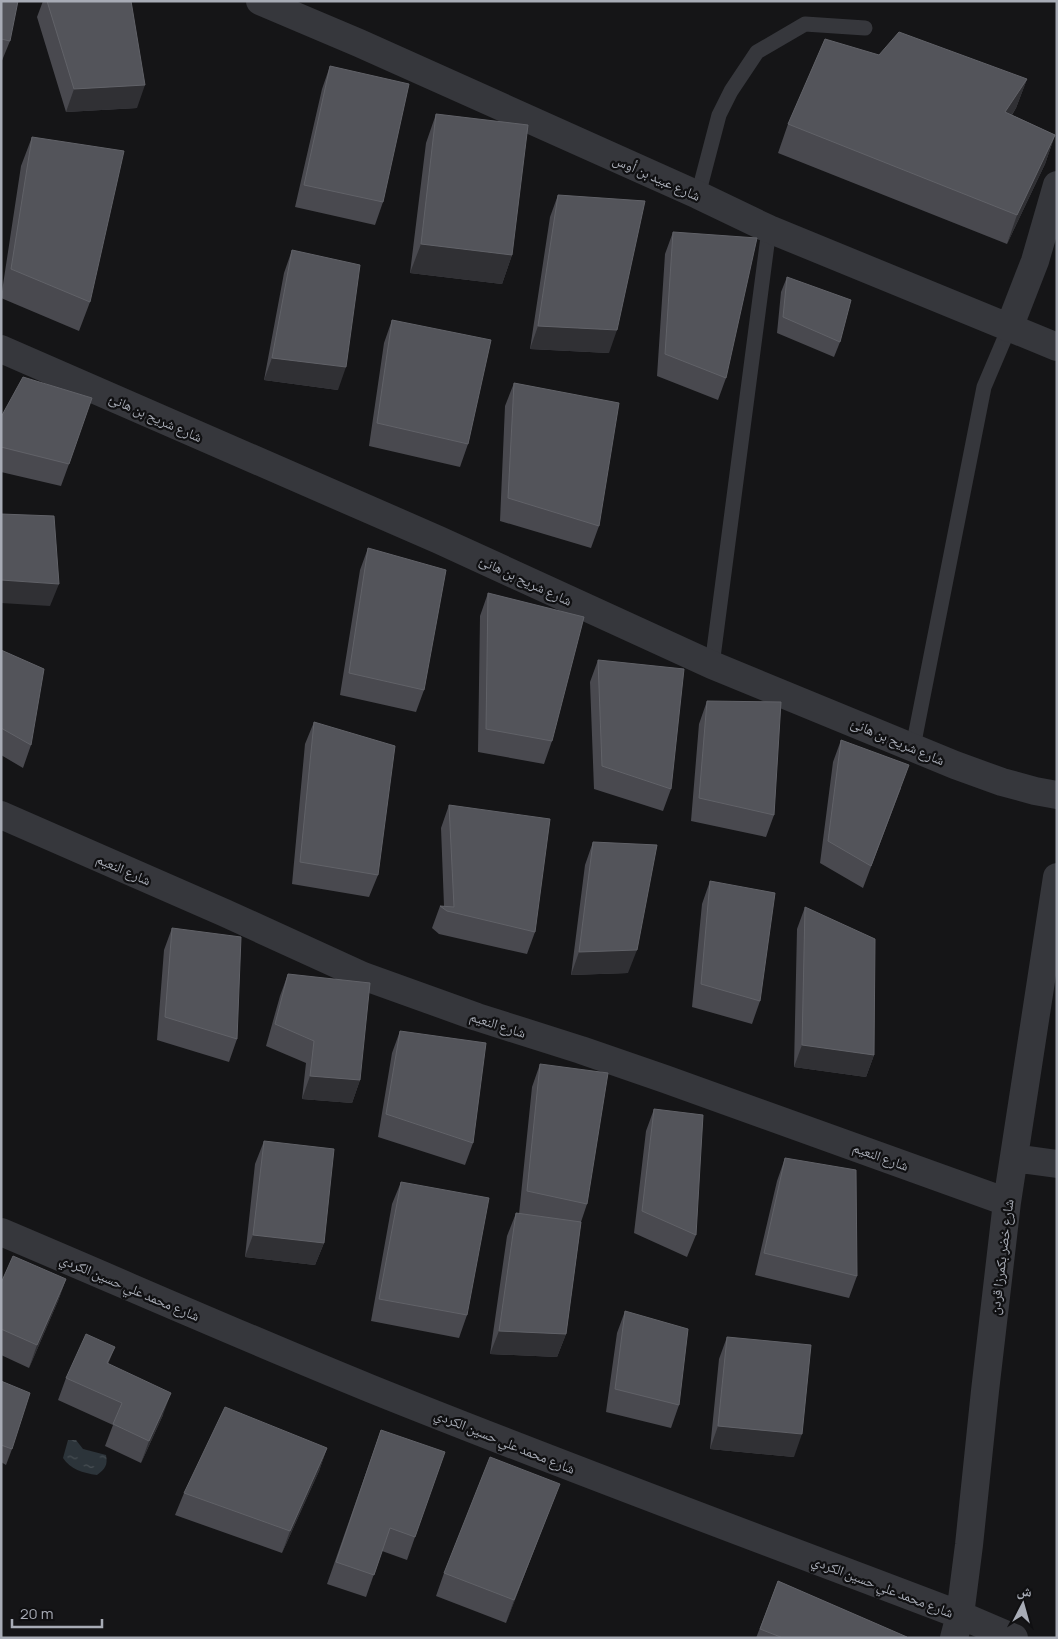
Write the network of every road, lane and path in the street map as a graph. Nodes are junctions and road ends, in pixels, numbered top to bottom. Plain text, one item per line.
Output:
1 (260, 1) edge
2 (865, 28) dead end
3 (1057, 185) edge
4 (698, 195) junction
5 (770, 229) junction
6 (1009, 328) junction
7 (1057, 347) edge
8 (1, 349) edge
9 (712, 665) junction
10 (913, 746) junction
11 (1057, 795) edge
12 (1, 815) edge
13 (1057, 877) edge
14 (1014, 1158) junction
15 (1057, 1164) edge
16 (1007, 1202) junction
17 (1, 1232) edge
18 (957, 1626) edge
19 (1014, 1638) edge

1 - 4 street, شارع عبيد بن أوس
2 - 4 lane
3 - 6 street
4 - 5 street, شارع عبيد بن أوس
5 - 6 street, شارع عبيد بن أوس
5 - 9 lane
6 - 7 street, شارع عبيد بن أوس
6 - 10 lane
8 - 9 street, شارع شريح بن هانئ
9 - 10 street, شارع شريح بن هانئ
10 - 11 street, شارع شريح بن هانئ
12 - 16 street, شارع النعيم
13 - 14 street, شارع خضر بكمرزا قردن
14 - 15 street
14 - 16 street, شارع خضر بكمرزا قردن
16 - 18 street, شارع خضر بكمرزا قردن
17 - 18 street, شارع محمد علي حسين الكردي
18 - 19 street, شارع محمد علي حسين الكردي

